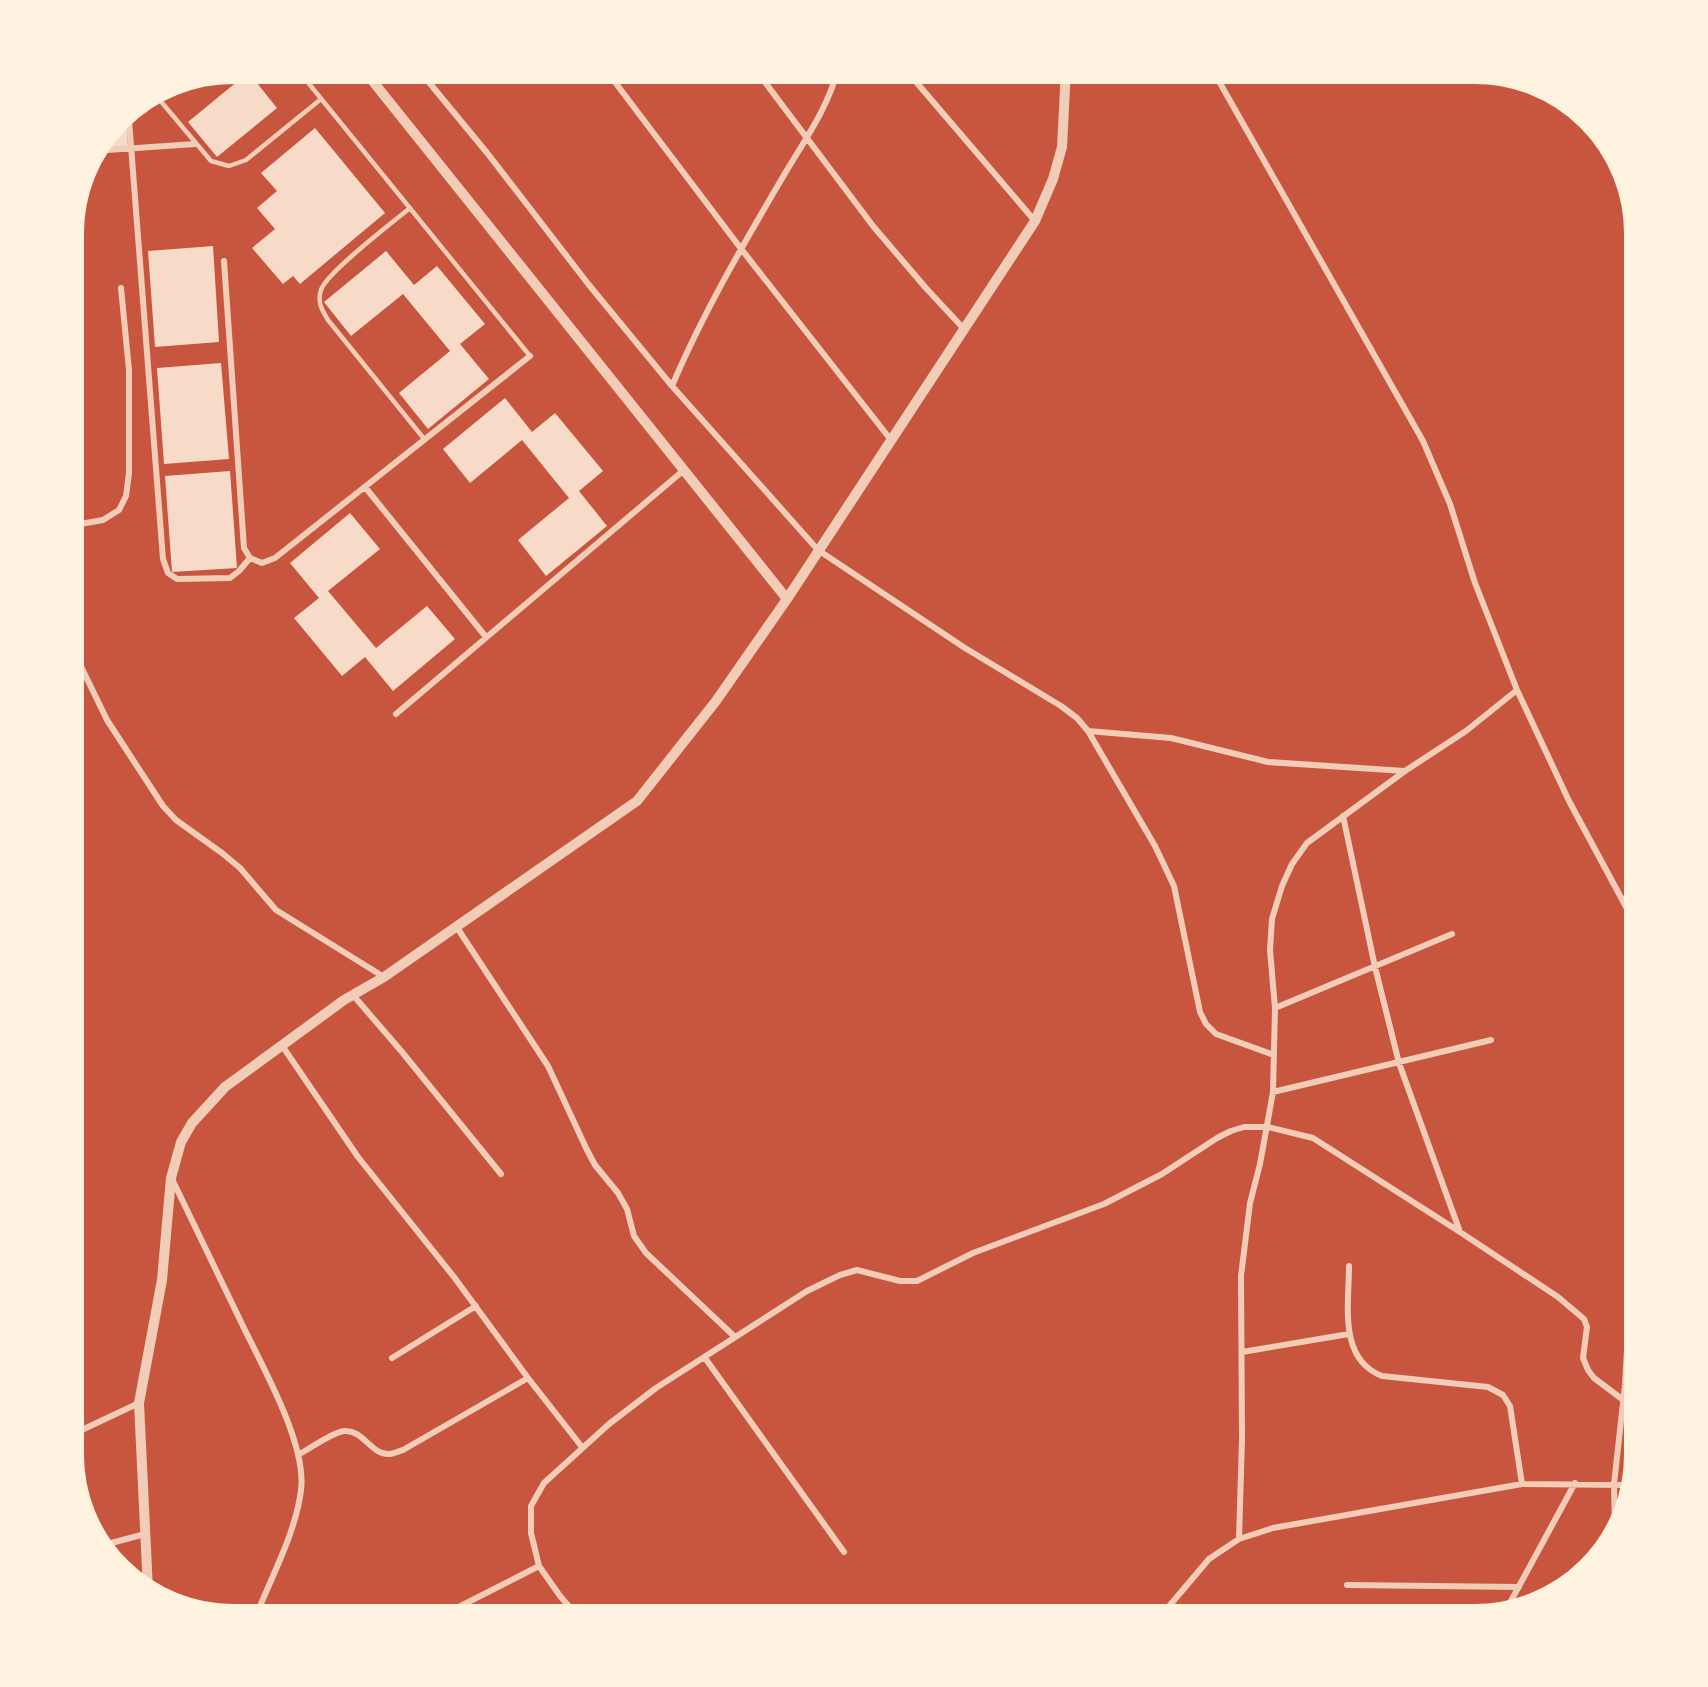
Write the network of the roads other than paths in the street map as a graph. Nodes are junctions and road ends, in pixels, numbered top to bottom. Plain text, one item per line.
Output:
1 (306, 80) edge
2 (372, 80) edge
3 (427, 80) edge
4 (613, 80) edge
5 (764, 80) edge
6 (835, 80) edge
7 (914, 80) edge
8 (1065, 80) edge
9 (1218, 80) edge
10 (158, 99) edge
11 (321, 99) junction
12 (129, 119) edge
13 (808, 137) junction
14 (195, 144) junction
15 (132, 148) junction
16 (104, 150) edge
17 (410, 208) junction
18 (1035, 221) junction
19 (742, 250) junction
20 (224, 261) dead end
21 (121, 288) dead end
22 (964, 329) junction
23 (530, 356) joint
24 (672, 386) junction
25 (425, 440) junction
26 (891, 440) junction
27 (684, 470) junction
28 (365, 487) junction
29 (80, 524) edge
30 (818, 550) junction
31 (250, 558) junction
32 (787, 599) junction
33 (486, 637) junction
34 (80, 664) edge
35 (1517, 690) junction
36 (396, 714) dead end
37 (1088, 732) junction
38 (1405, 771) junction
39 (1343, 816) junction
40 (1628, 911) edge
41 (456, 926) junction
42 (1452, 934) dead end
43 (1375, 967) junction
44 (384, 977) junction
45 (353, 995) junction
46 (1275, 1008) junction
47 (1491, 1040) dead end
48 (283, 1047) junction
49 (1274, 1055) junction
50 (1399, 1063) junction
51 (1273, 1092) junction
52 (1268, 1127) junction
53 (501, 1174) dead end
54 (171, 1178) junction
55 (1460, 1232) junction
56 (1349, 1266) dead end
57 (476, 1306) junction
58 (1628, 1306) edge
59 (1349, 1334) junction
60 (735, 1337) junction
61 (1242, 1352) junction
62 (392, 1358) dead end
63 (705, 1358) junction
64 (528, 1378) junction
65 (1622, 1399) junction
66 (139, 1403) junction
67 (79, 1431) edge
68 (582, 1447) junction
69 (298, 1455) junction
70 (1575, 1483) junction
71 (1522, 1484) junction
72 (1614, 1484) junction
73 (1622, 1485) dead end
74 (1615, 1518) edge
75 (146, 1534) junction
76 (1239, 1539) junction
77 (108, 1544) edge
78 (844, 1552) dead end
79 (539, 1566) junction
80 (148, 1582) edge
81 (1347, 1585) dead end
82 (1519, 1587) junction
83 (1510, 1603) edge
84 (259, 1608) edge
85 (456, 1608) edge
86 (570, 1608) edge
87 (1167, 1608) edge

1 - 11 lane
2 - 27 street
3 - 24 street
4 - 19 street
5 - 13 street
6 - 13 street
7 - 18 street
8 - 18 street
9 - 35 street
10 - 14 lane
11 - 14 lane
11 - 17 lane
12 - 15 street
13 - 19 street
13 - 22 street
14 - 15 street
15 - 16 street
15 - 31 street
17 - 23 lane
17 - 25 lane
18 - 22 street
19 - 24 street
19 - 26 street
20 - 31 street
21 - 29 street
22 - 26 street
23 - 25 street
24 - 30 street
25 - 28 street
26 - 30 street
27 - 32 street
27 - 33 street
28 - 31 street
28 - 33 street
30 - 32 street
30 - 37 street
32 - 41 street
33 - 36 street
34 - 44 street
35 - 38 street
35 - 40 street
37 - 38 street
37 - 49 street
38 - 39 street
39 - 43 street
39 - 46 street
41 - 44 street
41 - 60 street
42 - 43 street
43 - 46 street
43 - 50 street
44 - 45 street
45 - 48 street
45 - 53 street
46 - 49 street
47 - 50 street
48 - 54 street
48 - 57 street
49 - 51 street
50 - 51 street
50 - 55 street
51 - 52 street
52 - 55 street
52 - 60 street
52 - 61 street
54 - 66 street
54 - 69 street
55 - 65 street
56 - 59 street
57 - 62 street
57 - 64 street
58 - 65 street
59 - 61 street
59 - 71 street
60 - 63 street
61 - 76 street
63 - 68 street
63 - 78 street
64 - 68 street
64 - 69 street
65 - 72 street
66 - 67 street
66 - 75 street
68 - 79 street
69 - 84 street
70 - 71 street
70 - 72 street
70 - 82 street
71 - 76 street
72 - 73 street
72 - 74 street
75 - 77 street
75 - 80 street
76 - 87 street
79 - 85 street
79 - 86 street
81 - 82 street
82 - 83 street

